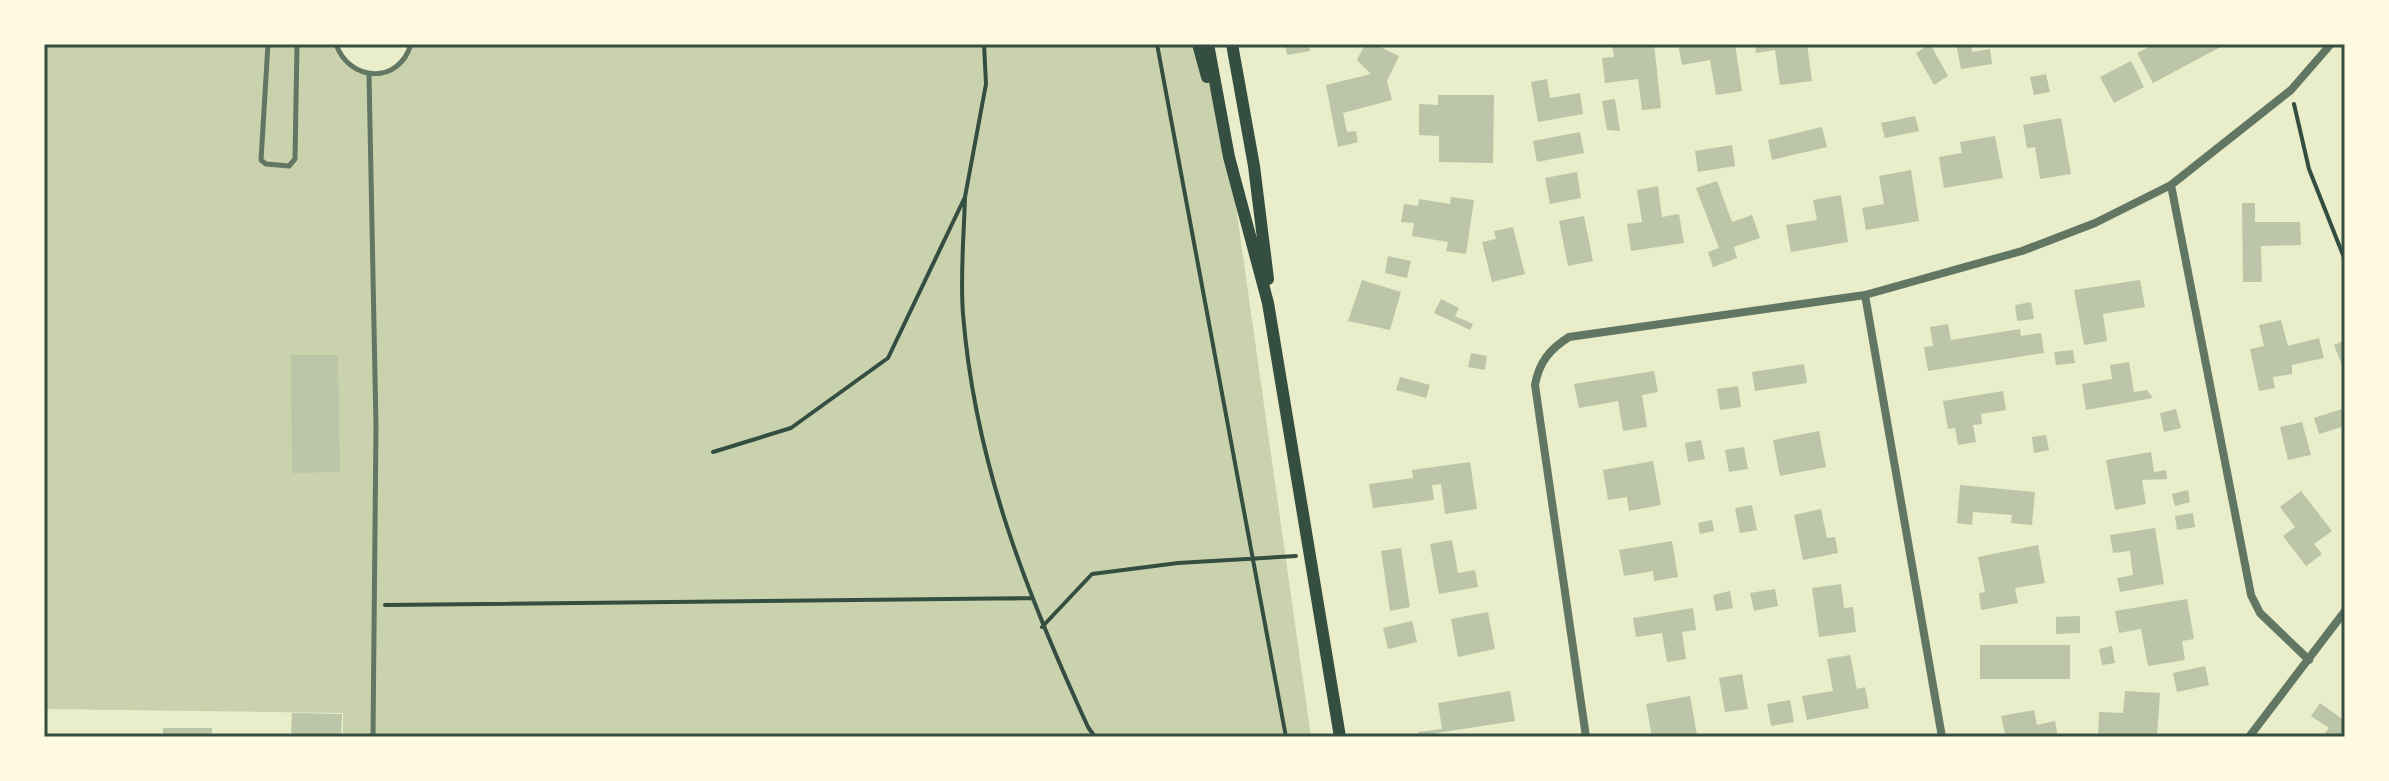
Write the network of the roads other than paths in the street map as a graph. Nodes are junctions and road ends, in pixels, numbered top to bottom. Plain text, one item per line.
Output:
1 (268, 44) edge
2 (297, 44) edge
3 (336, 44) edge
4 (411, 44) edge
5 (1198, 44) edge
6 (1208, 44) edge
7 (1232, 44) edge
8 (2331, 44) edge
9 (369, 75) junction
10 (1229, 157) junction
11 (2171, 185) junction
12 (1865, 295) junction
13 (1268, 303) junction
14 (2345, 611) edge
15 (2309, 660) junction
16 (373, 737) edge
17 (1340, 737) edge
18 (1586, 737) edge
19 (1942, 737) edge
20 (2249, 737) edge

1 - 2 lane
3 - 9 lane
4 - 9 lane
5 - 10 main road
6 - 10 main road
7 - 13 main road
8 - 11 street
9 - 16 lane
10 - 13 main road
11 - 12 street
11 - 15 street
12 - 18 street
12 - 19 street
13 - 17 main road
14 - 15 street
15 - 20 street

